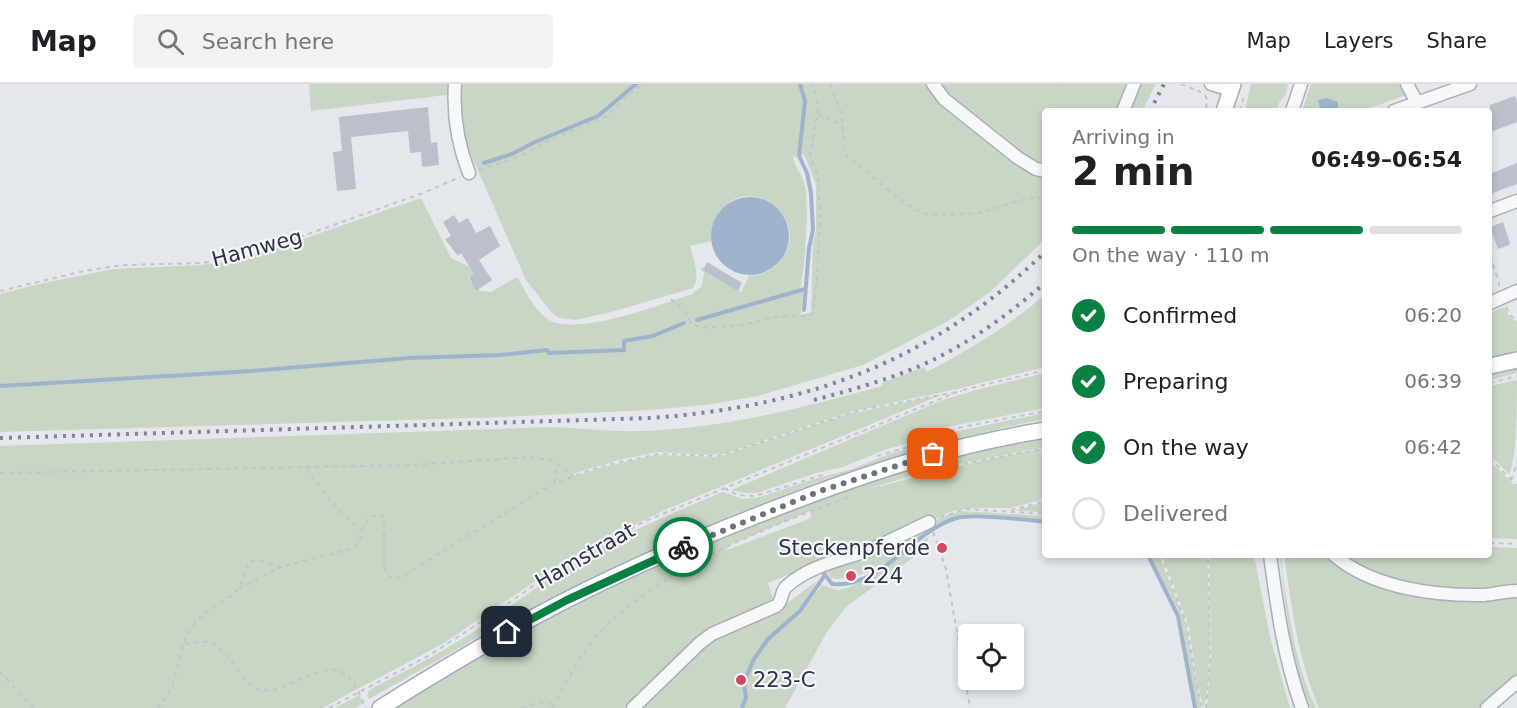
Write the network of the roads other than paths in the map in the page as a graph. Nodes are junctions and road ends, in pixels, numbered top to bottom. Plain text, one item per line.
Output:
1 (455, 84) edge
2 (933, 84) edge
3 (1134, 84) edge
4 (1301, 84) edge
5 (1407, 84) edge
6 (1470, 84) edge
7 (1232, 87) edge
8 (1207, 88) edge
9 (1410, 107) edge
10 (1124, 108) edge
11 (1225, 108) edge
12 (1293, 108) edge
13 (1042, 170) edge
14 (470, 173) road end
15 (1517, 201) edge
16 (1492, 210) edge
17 (1517, 291) edge
18 (1494, 301) edge
19 (1517, 360) edge
20 (1492, 366) edge
21 (1042, 431) edge
22 (929, 523) road end
23 (1270, 558) edge
24 (1337, 558) edge
25 (1517, 591) edge
26 (1517, 682) edge
27 (380, 708) edge
28 (633, 708) edge
29 (1302, 708) edge
30 (1486, 708) edge

1 - 14 street
2 - 13 street
3 - 10 street
4 - 12 street
5 - 9 street
6 - 9 street
7 - 8 street
7 - 11 main road
15 - 16 street
17 - 18 street
19 - 20 main road
21 - 27 main road, Hamstraat
22 - 28 street
23 - 29 street
24 - 25 street
26 - 30 street

